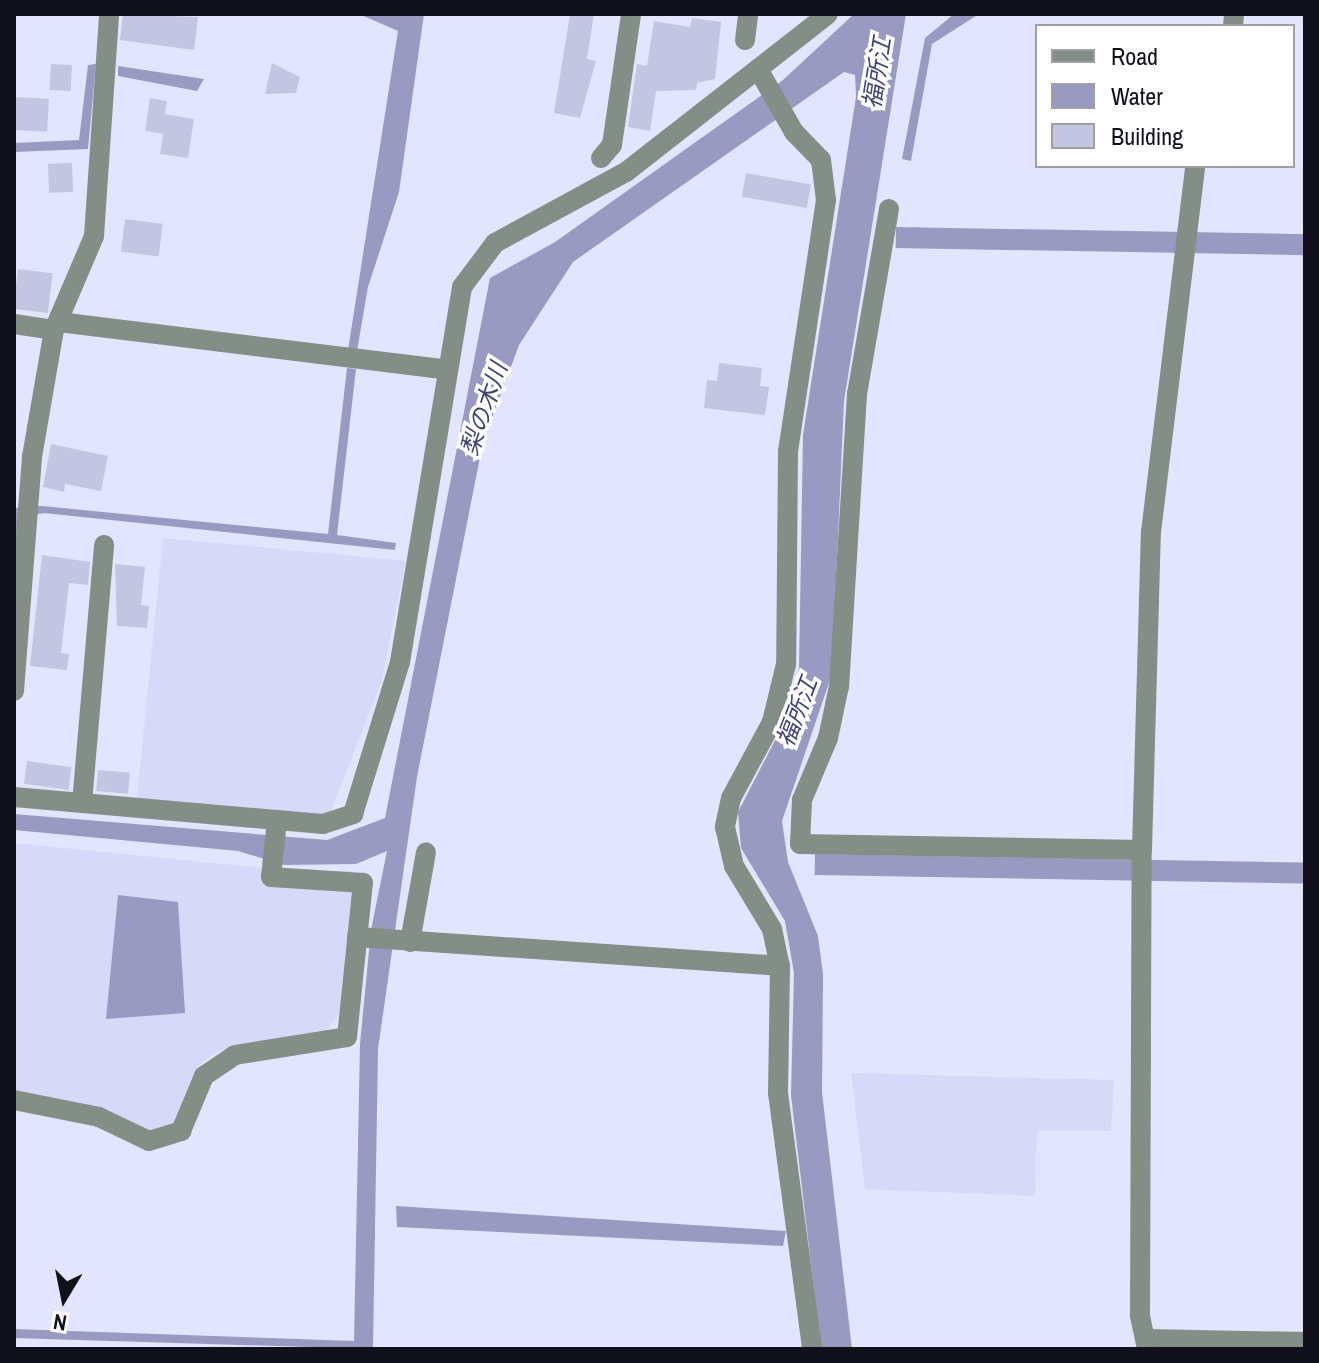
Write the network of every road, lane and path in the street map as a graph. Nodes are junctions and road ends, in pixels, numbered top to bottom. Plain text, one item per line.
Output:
1 (109, 14) edge
2 (631, 14) edge
3 (748, 14) edge
4 (828, 14) edge
5 (745, 40) dead end
6 (758, 69) junction
7 (601, 158) dead end
8 (1195, 168) edge
9 (889, 209) dead end
10 (57, 323) junction
11 (14, 324) edge
12 (448, 370) junction
13 (104, 545) dead end
14 (14, 691) edge
15 (14, 797) edge
16 (82, 803) junction
17 (277, 820) junction
18 (1142, 850) junction
19 (426, 852) dead end
20 (357, 937) junction
21 (410, 942) junction
22 (780, 966) junction
23 (14, 1100) edge
24 (1305, 1342) edge
25 (1147, 1344) edge
26 (812, 1349) edge

1 - 10 street
2 - 7 street
3 - 5 street
4 - 6 street
6 - 12 street
6 - 22 street
8 - 18 street
9 - 18 street
10 - 11 street
10 - 12 street
10 - 14 street
12 - 17 street
13 - 16 street
15 - 16 street
16 - 17 street
17 - 20 street
18 - 25 street
19 - 21 street
20 - 21 street
20 - 23 street
21 - 22 street
22 - 26 street
24 - 25 street

